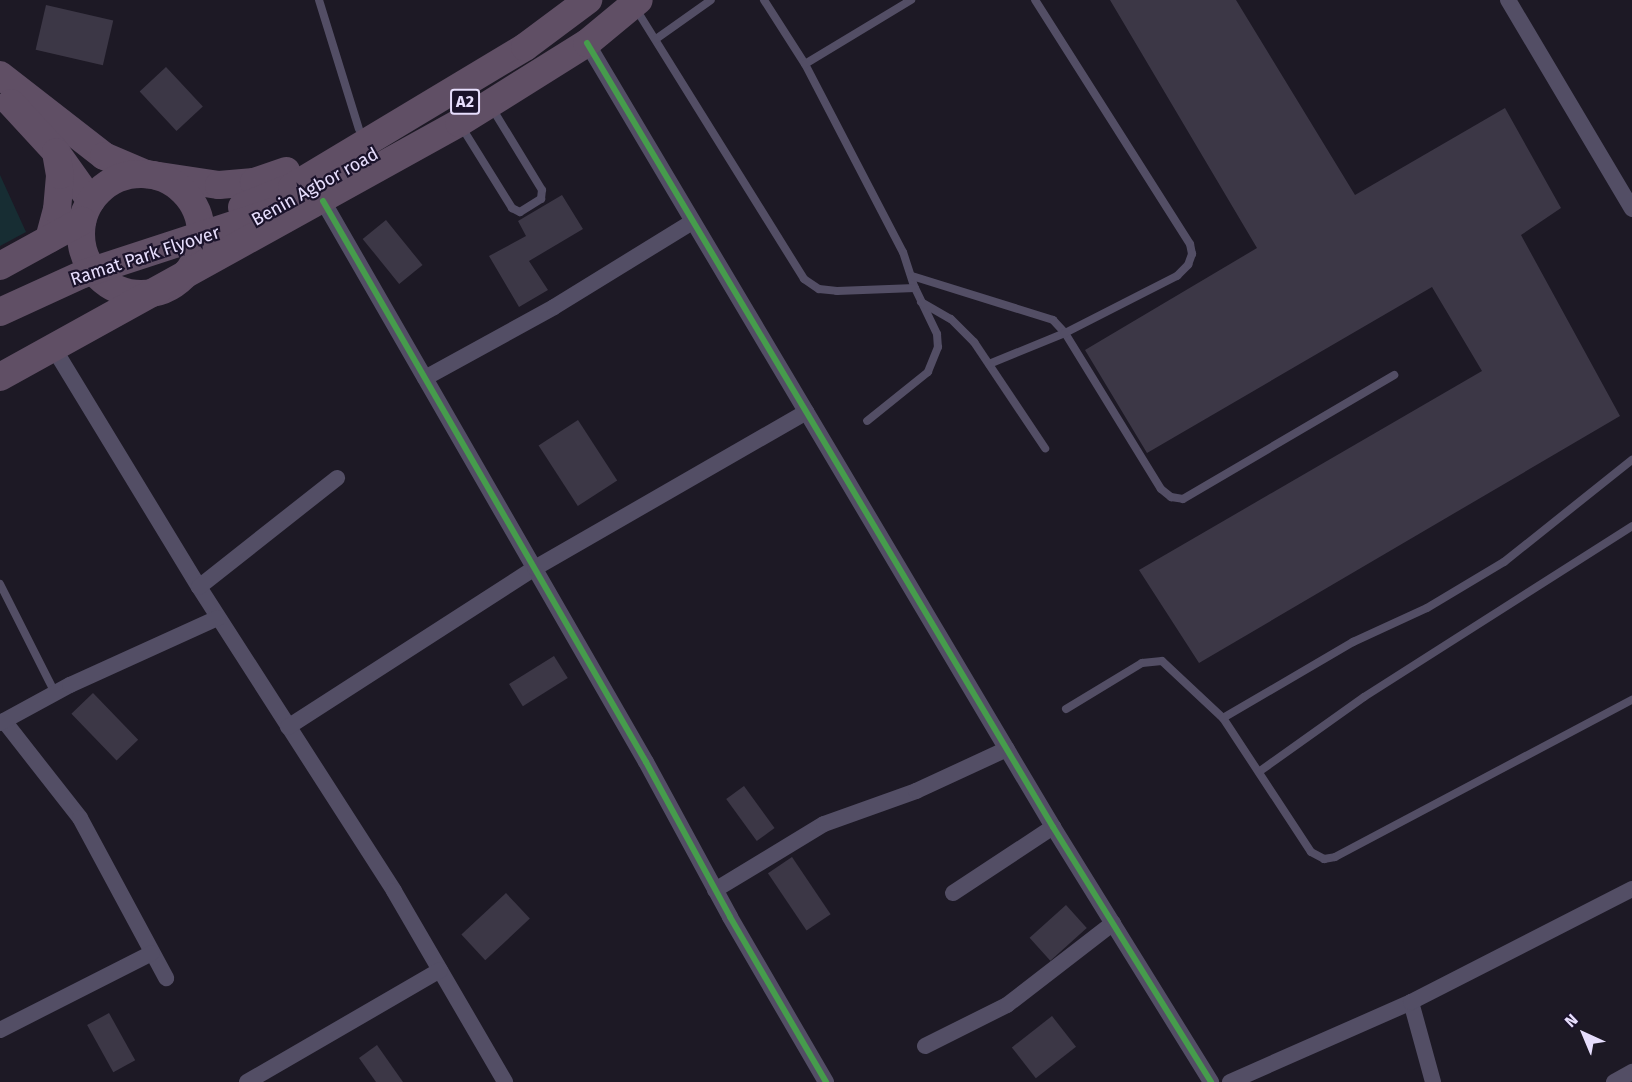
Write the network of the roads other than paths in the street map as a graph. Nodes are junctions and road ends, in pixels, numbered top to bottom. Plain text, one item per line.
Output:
1 (319, 0) edge
2 (576, 0) edge
3 (588, 0) edge
4 (711, 0) edge
5 (765, 0) edge
6 (911, 0) edge
7 (1035, 0) edge
8 (1508, 0) edge
9 (636, 2) edge
10 (656, 39) junction
11 (587, 43) junction
12 (804, 64) junction
13 (0, 75) edge
14 (0, 94) edge
15 (489, 103) junction
16 (459, 123) junction
17 (358, 129) junction
18 (56, 152) junction
19 (146, 174) junction
20 (305, 197) junction
21 (1632, 209) edge
22 (87, 211) junction
23 (692, 222) junction
24 (49, 239) junction
25 (0, 266) edge
26 (912, 276) junction
27 (167, 287) junction
28 (915, 288) junction
29 (0, 294) edge
30 (921, 302) junction
31 (0, 312) edge
32 (1065, 333) junction
33 (53, 347) junction
34 (988, 364) junction
35 (1394, 375) dead end
36 (0, 376) edge
37 (425, 378) junction
38 (806, 412) junction
39 (867, 421) dead end
40 (1045, 448) dead end
41 (1632, 460) edge
42 (337, 478) dead end
43 (1632, 526) edge
44 (535, 568) junction
45 (0, 584) edge
46 (199, 587) junction
47 (218, 618) junction
48 (55, 693) junction
49 (1632, 700) edge
50 (1066, 709) dead end
51 (1223, 718) junction
52 (2, 722) edge
53 (288, 727) junction
54 (1007, 749) junction
55 (1260, 771) junction
56 (1053, 827) junction
57 (1632, 889) edge
58 (715, 890) junction
59 (953, 893) dead end
60 (1113, 923) junction
61 (152, 953) junction
62 (440, 970) junction
63 (166, 978) dead end
64 (1411, 1002) junction
65 (0, 1030) edge
66 (925, 1046) dead end
67 (1632, 1072) edge
68 (247, 1082) edge
69 (505, 1082) edge
70 (826, 1082) edge
71 (1211, 1082) edge
72 (1230, 1082) edge
73 (1433, 1082) edge
74 (1614, 1082) edge

1 - 17 lane
2 - 17 highway, Benin Agbor road
3 - 20 highway, Ramat Park Flyover / A2
4 - 10 lane
5 - 12 lane
6 - 12 lane
7 - 32 lane
8 - 21 street
9 - 10 lane
9 - 11 highway, Benin Agbor road
9 - 20 highway, Ramat Park Flyover / A2
10 - 28 lane
11 - 15 highway, Benin Agbor road
11 - 23 street
12 - 26 lane
13 - 19 highway, Benin Agbor road
14 - 18 highway
15 - 16 highway, Benin Agbor road
15 - 16 lane
16 - 20 highway, Benin Agbor road
17 - 19 highway, Benin Agbor road
18 - 22 highway
18 - 24 highway
19 - 22 highway
19 - 27 highway
20 - 27 highway, Benin Agbor road
20 - 29 highway, Ramat Park Flyover / A2
20 - 31 highway, Ramat Park Flyover / A2
20 - 37 street
22 - 24 highway
22 - 27 highway
23 - 37 street
23 - 38 street
24 - 25 highway
26 - 28 lane
26 - 32 lane
27 - 33 highway, Benin Agbor road
28 - 30 lane
30 - 34 lane
30 - 39 lane
32 - 34 lane
32 - 35 lane
33 - 36 highway, Benin Agbor road
33 - 46 street
34 - 40 lane
37 - 44 street
38 - 44 street
38 - 54 street
41 - 51 lane
42 - 46 street
43 - 55 lane
44 - 53 street
44 - 58 street
45 - 48 lane
46 - 47 street
47 - 48 street
47 - 53 street
48 - 52 street
49 - 55 lane
50 - 51 lane
51 - 55 lane
52 - 61 street
53 - 62 street
54 - 56 street
54 - 58 street
56 - 59 street
56 - 60 street
57 - 64 street
58 - 70 street
60 - 66 street
60 - 71 street
61 - 63 street
61 - 65 street
62 - 68 street
62 - 69 street
64 - 72 street
64 - 73 street
67 - 74 street

